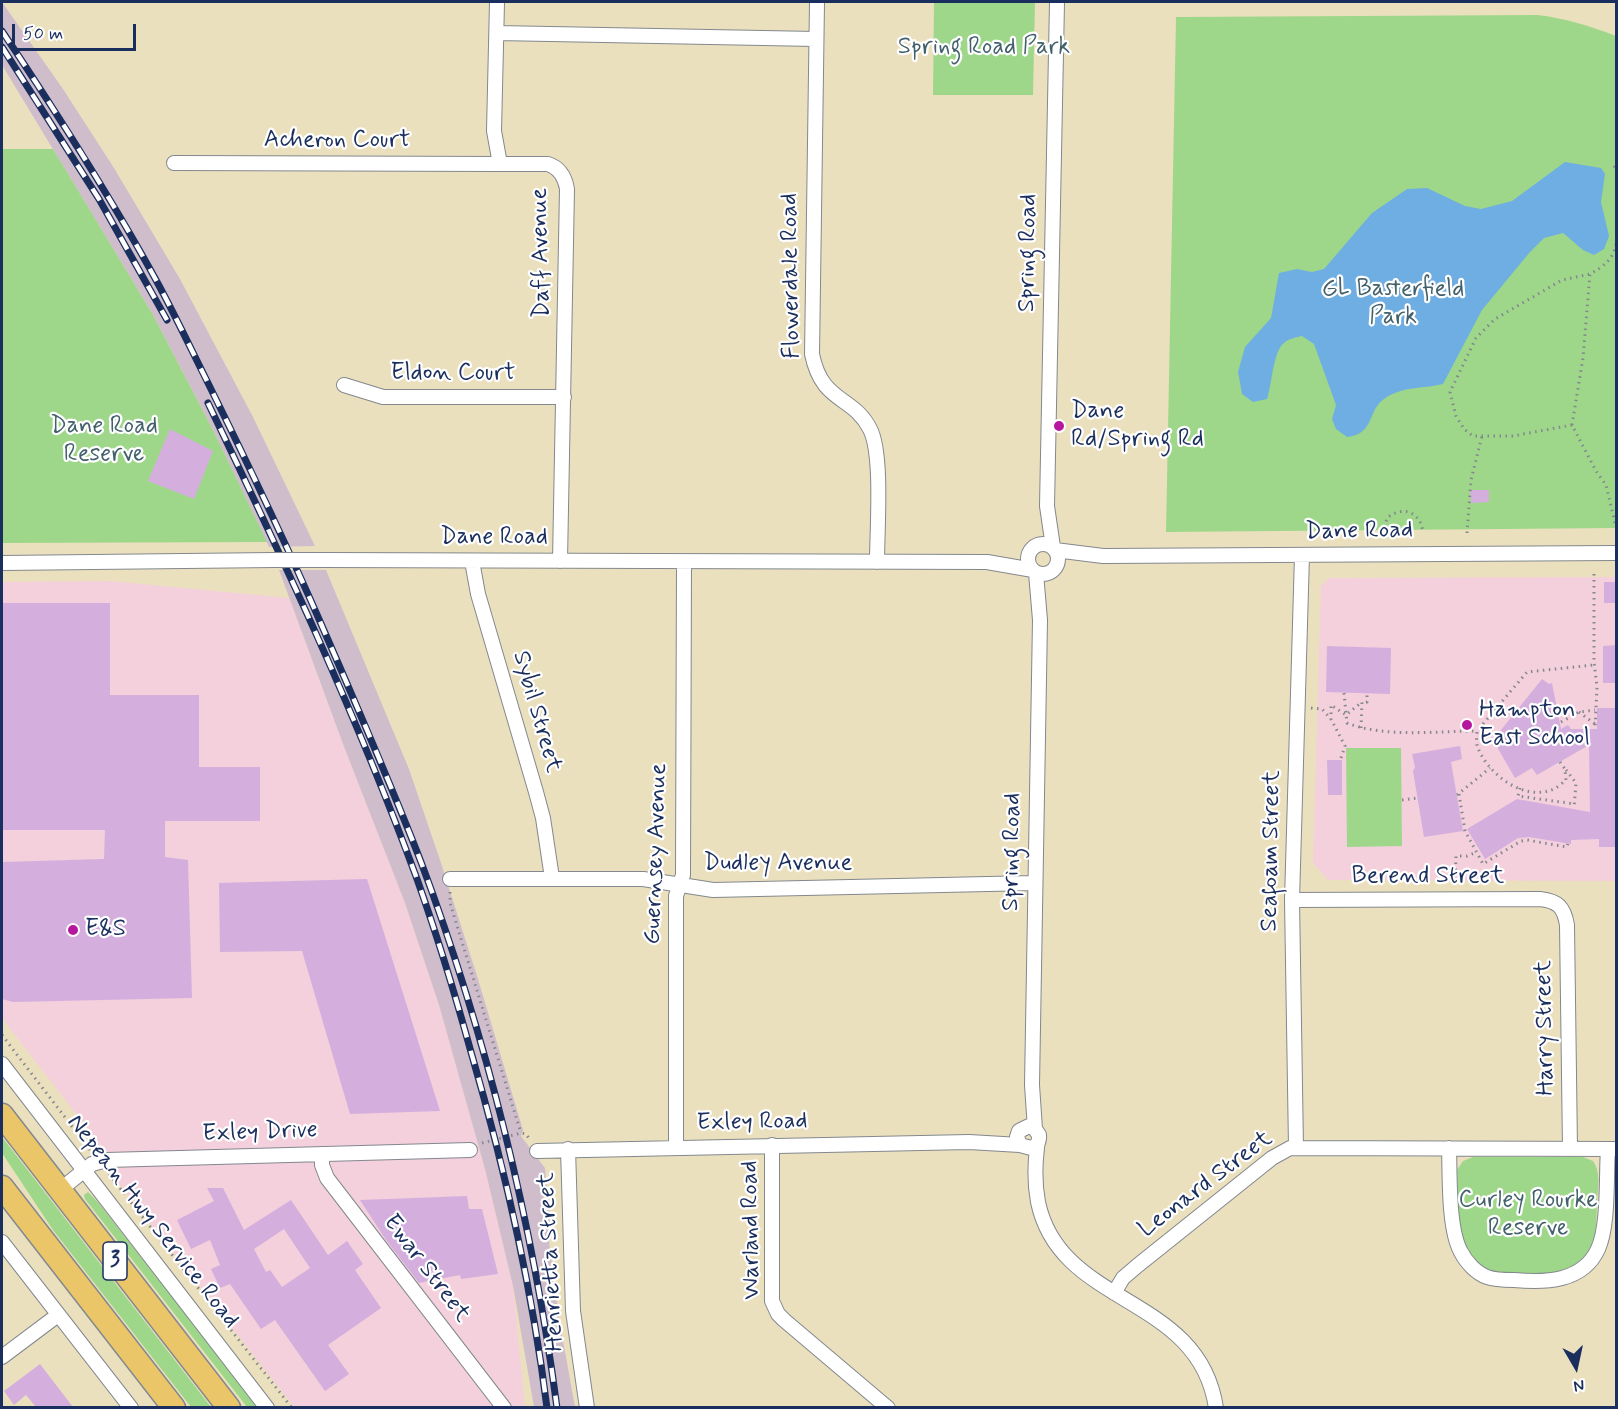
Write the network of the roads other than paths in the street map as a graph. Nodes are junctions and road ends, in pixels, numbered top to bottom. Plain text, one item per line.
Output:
1 (497, 2) edge
2 (817, 2) edge
3 (1057, 2) edge
4 (497, 33) junction
5 (816, 39) junction
6 (174, 162) dead end
7 (500, 164) junction
8 (344, 385) dead end
9 (564, 397) junction
10 (1047, 506) junction
11 (1054, 548) junction
12 (1032, 550) junction
13 (1617, 553) edge
14 (1302, 555) junction
15 (1102, 556) junction
16 (472, 561) junction
17 (560, 561) junction
18 (684, 562) junction
19 (877, 562) junction
20 (987, 562) junction
21 (2, 563) edge
22 (1054, 569) junction
23 (1034, 571) junction
24 (1040, 620) junction
25 (552, 878) junction
26 (450, 879) road end
27 (1034, 883) junction
28 (680, 885) junction
29 (1292, 900) junction
30 (1562, 907) joint
31 (2, 1064) edge
32 (2, 1115) edge
33 (1026, 1129) junction
34 (969, 1142) junction
35 (772, 1145) junction
36 (1027, 1146) junction
37 (676, 1147) junction
38 (1296, 1148) junction
39 (1449, 1148) junction
40 (568, 1149) junction
41 (1570, 1149) junction
42 (1612, 1149) edge
43 (470, 1150) road end
44 (537, 1150) road end
45 (322, 1154) junction
46 (83, 1170) junction
47 (2, 1187) edge
48 (60, 1190) junction
49 (2, 1242) edge
50 (1114, 1293) junction
51 (58, 1315) junction
52 (2, 1357) edge
53 (131, 1407) edge
54 (174, 1407) edge
55 (229, 1407) edge
56 (267, 1407) edge
57 (504, 1407) edge
58 (587, 1407) edge
59 (888, 1407) edge
60 (1216, 1407) edge

1 - 4 street
2 - 5 street, Flowerdale Road
3 - 10 street, Spring Road
4 - 5 street
4 - 7 street
5 - 19 street, Flowerdale Road
6 - 7 street, Acheron Court
7 - 9 street, Daff Avenue
8 - 9 street, Eldon Court
9 - 17 street, Daff Avenue
10 - 11 street, Spring Road
10 - 12 street, Spring Road
11 - 12 street
11 - 15 street, Dane Road
11 - 22 street
12 - 20 street, Dane Road
12 - 23 street
13 - 14 street, Dane Road
14 - 15 street, Dane Road
14 - 29 street, Seafoam Street
15 - 22 street, Dane Road
16 - 17 street, Dane Road
16 - 21 street, Dane Road, bridge
16 - 25 street, Sybil Street
17 - 18 street, Dane Road
18 - 19 street, Dane Road
18 - 28 street, Guernsey Avenue
19 - 20 street, Dane Road
20 - 23 street, Dane Road
22 - 23 street
22 - 24 street, Spring Road
23 - 24 street, Spring Road
24 - 27 street, Spring Road
25 - 26 street, Dudley Avenue
25 - 28 street, Dudley Avenue
27 - 28 street, Dudley Avenue
27 - 33 street, Spring Road
28 - 37 street, Guernsey Avenue
29 - 30 street, Berend Street
29 - 38 street, Seafoam Street
30 - 41 street, Harry Street
31 - 46 street, Nepean Hwy Service Road
32 - 48 highway, 3
33 - 34 street, Exley Road
33 - 36 street
33 - 36 street
34 - 35 street, Exley Road
34 - 36 street, Exley Road
35 - 37 street, Exley Road
35 - 59 street, Warland Road
36 - 50 street
37 - 40 street, Exley Road
38 - 39 street, Leonard Street
38 - 50 street, Leonard Street
39 - 41 street, Leonard Street
39 - 42 street, Leonard Street
40 - 44 street, Exley Road
40 - 58 street, Henrietta Street
41 - 42 street, Leonard Street
43 - 45 street, Exley Drive
45 - 46 street, Exley Drive
45 - 57 street, Ewar Street
46 - 48 street, Exley Drive
46 - 56 street, Nepean Hwy Service Road
47 - 54 highway, 3
48 - 55 highway, 3
49 - 51 street
50 - 60 street
51 - 52 street
51 - 53 street

